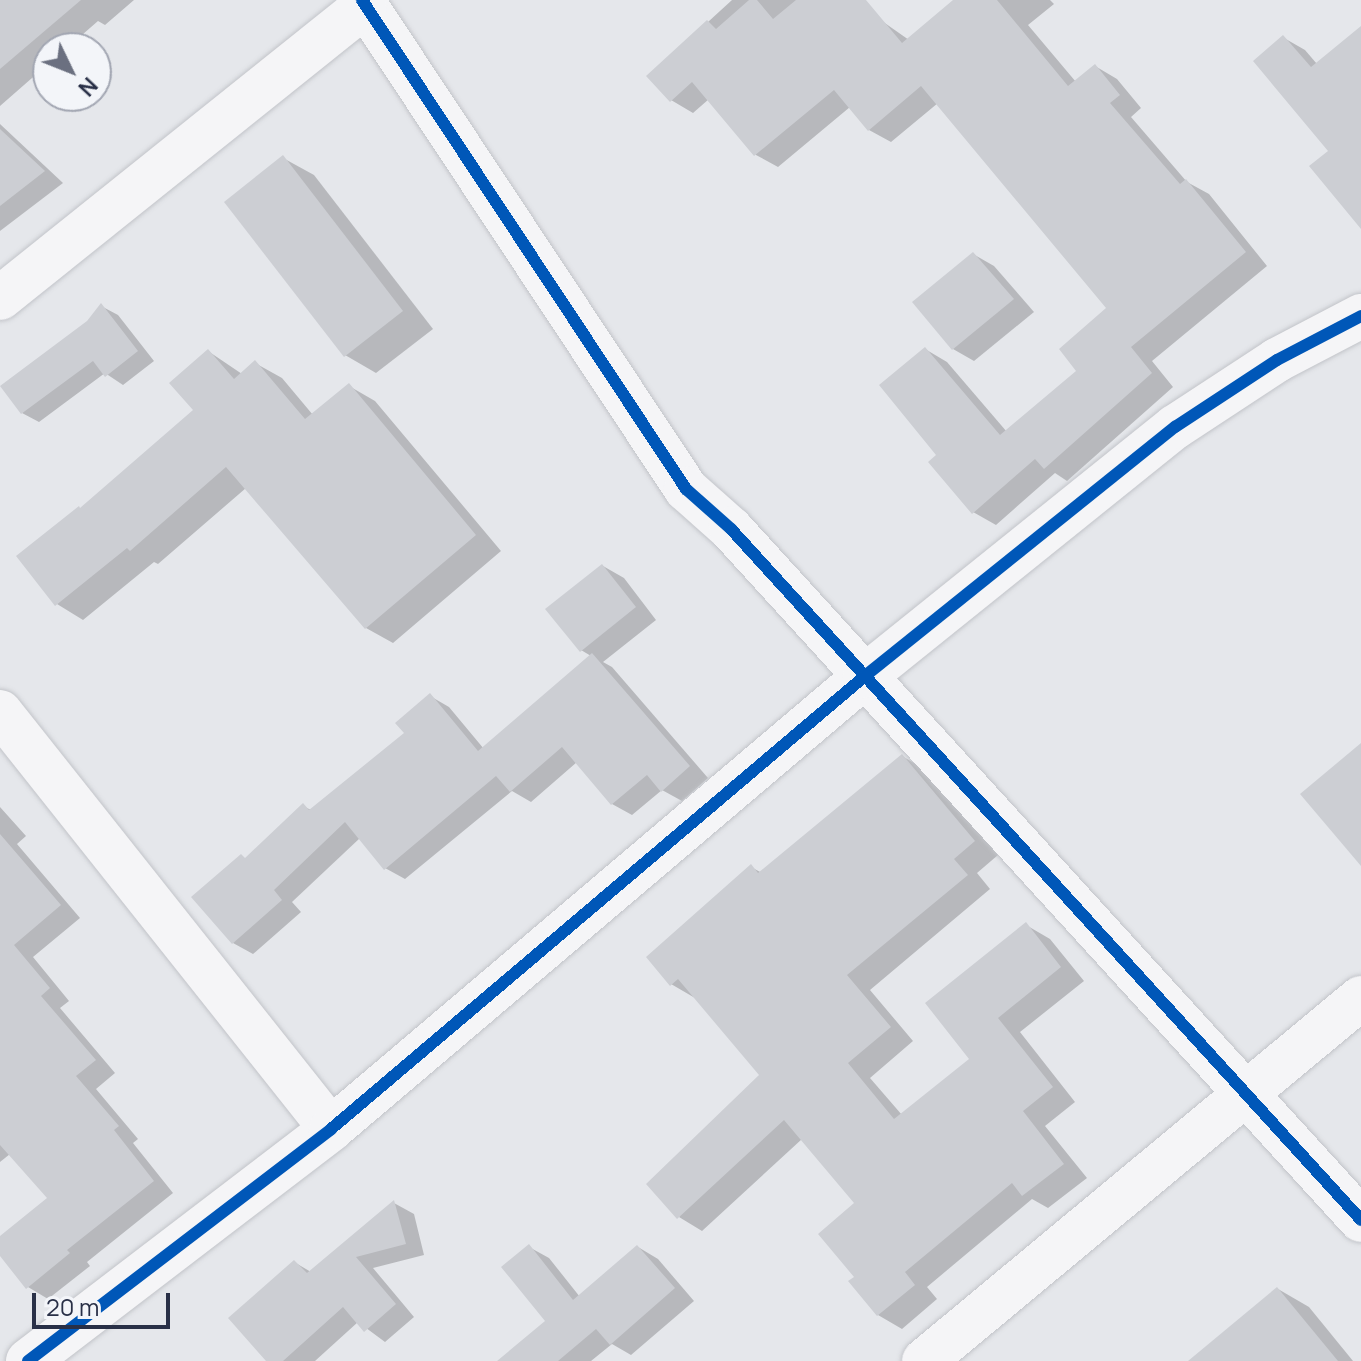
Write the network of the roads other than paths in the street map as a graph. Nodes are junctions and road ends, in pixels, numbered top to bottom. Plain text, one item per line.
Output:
1 (363, 3) edge
2 (0, 298) edge
3 (1361, 316) edge
4 (865, 676) junction
5 (0, 712) edge
6 (1361, 998) edge
7 (1246, 1091) junction
8 (331, 1129) junction
9 (1361, 1220) edge
10 (28, 1361) edge
11 (924, 1361) edge

1 - 2 street
1 - 4 street
3 - 4 street
4 - 7 street
4 - 8 street
5 - 8 street
6 - 7 street
7 - 9 street
7 - 11 street
8 - 10 street

